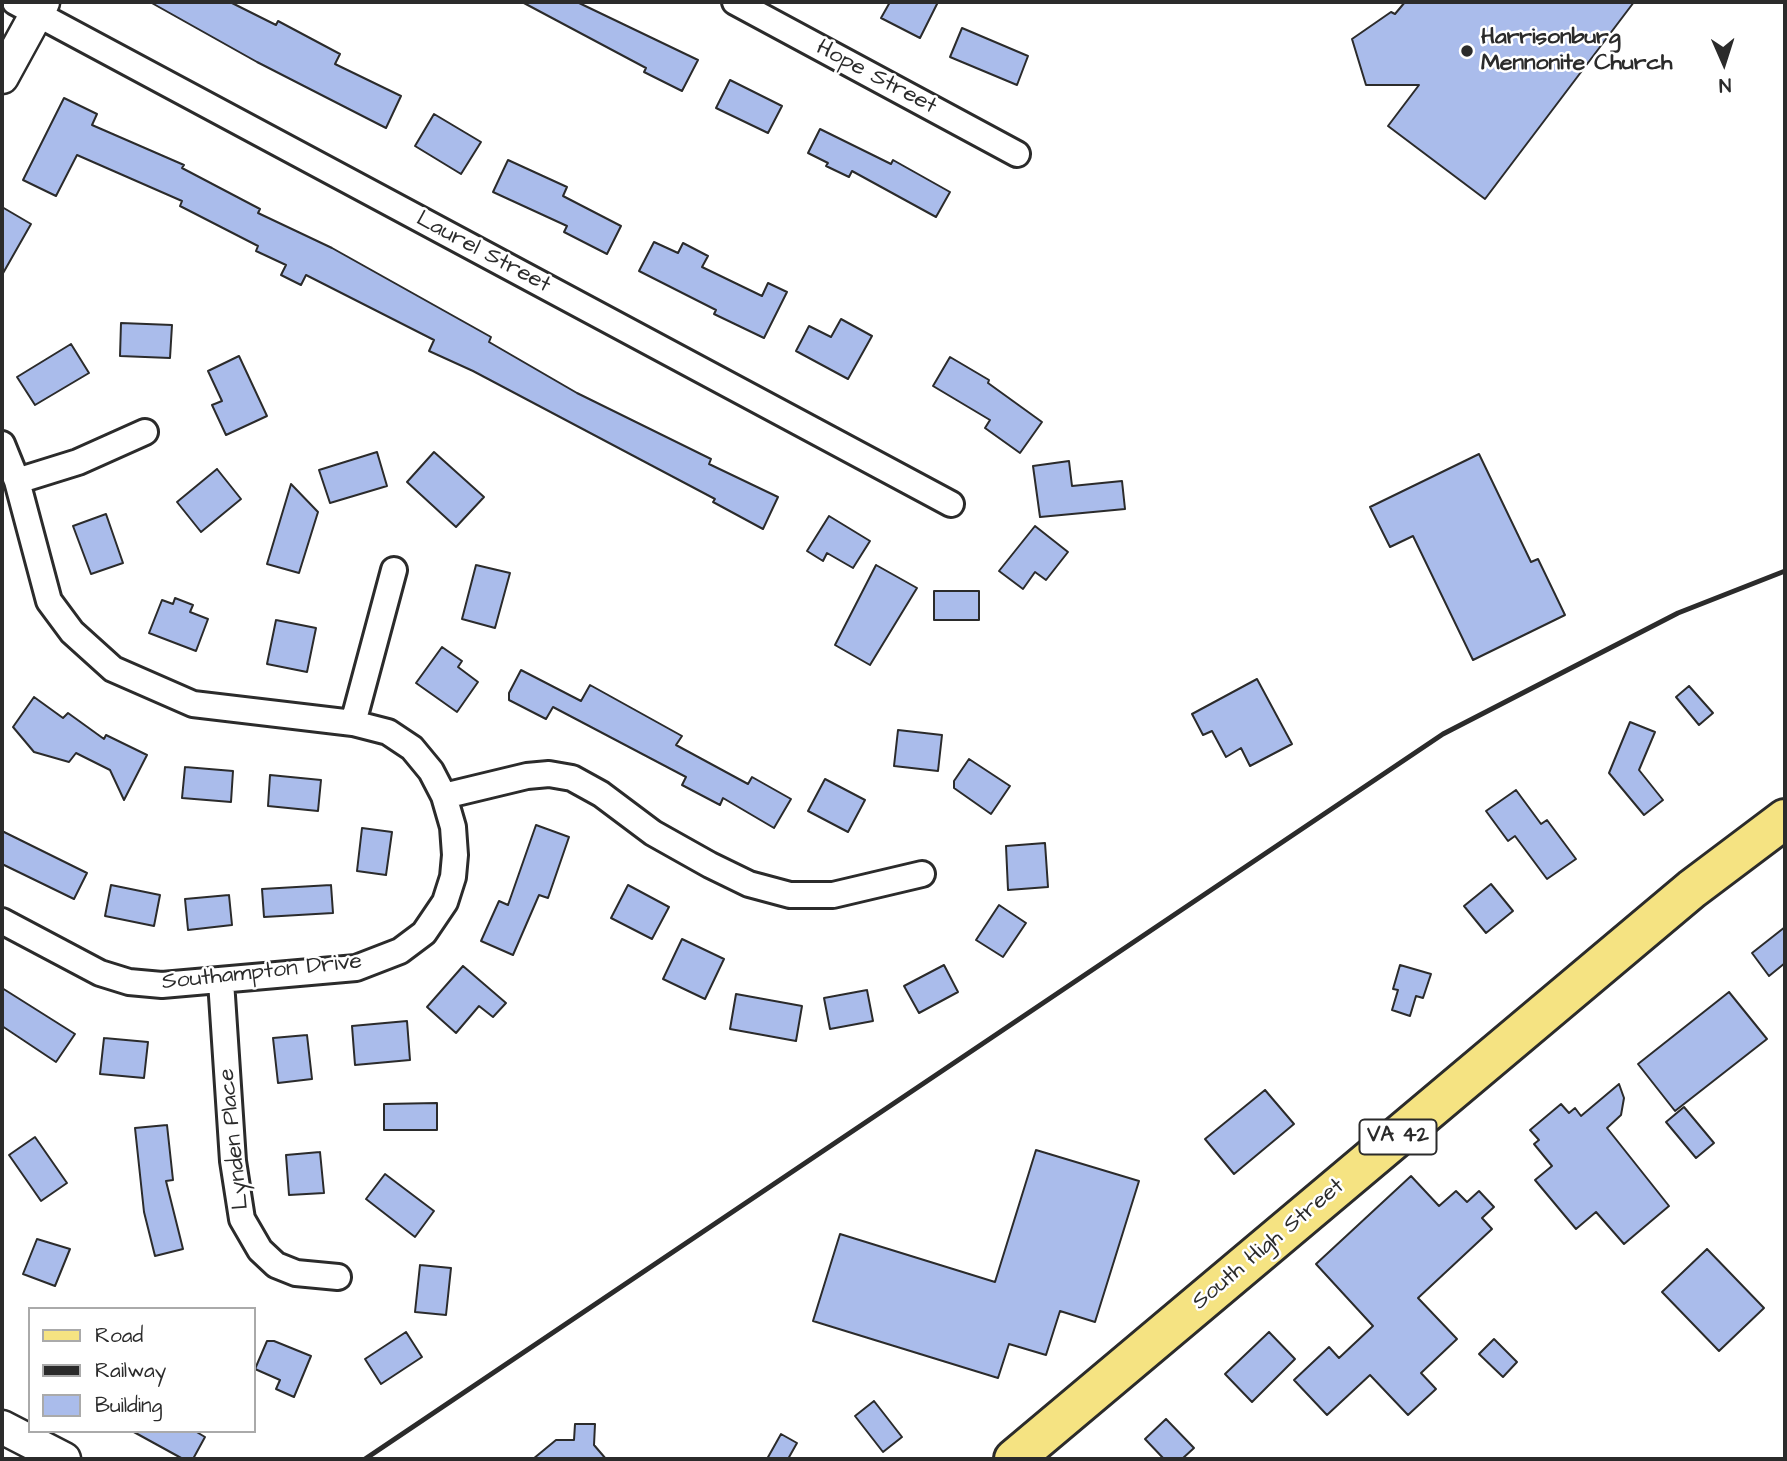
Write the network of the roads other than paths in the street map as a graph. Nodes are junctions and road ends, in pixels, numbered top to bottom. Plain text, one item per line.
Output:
1 (735, 2) edge
2 (31, 6) edge
3 (2, 77) edge
4 (1017, 154) dead end
5 (145, 432) dead end
6 (2, 444) edge
7 (17, 481) junction
8 (951, 504) dead end
9 (394, 570) dead end
10 (353, 723) junction
11 (444, 796) junction
12 (1785, 819) edge
13 (922, 874) dead end
14 (2, 921) edge
15 (221, 981) junction
16 (338, 1277) dead end
17 (2, 1427) edge
18 (64, 1459) edge
19 (1014, 1459) edge

1 - 4 street, Hope Street
2 - 3 street
2 - 8 street, Laurel Street
5 - 7 street
6 - 7 street, Southampton Drive
7 - 10 street, Southampton Drive
9 - 10 street
10 - 11 street, Southampton Drive
11 - 13 street
11 - 15 street, Southampton Drive
12 - 19 main road, South High Street / VA 42
14 - 15 street, Southampton Drive
15 - 16 street, Lynden Place
17 - 18 street

